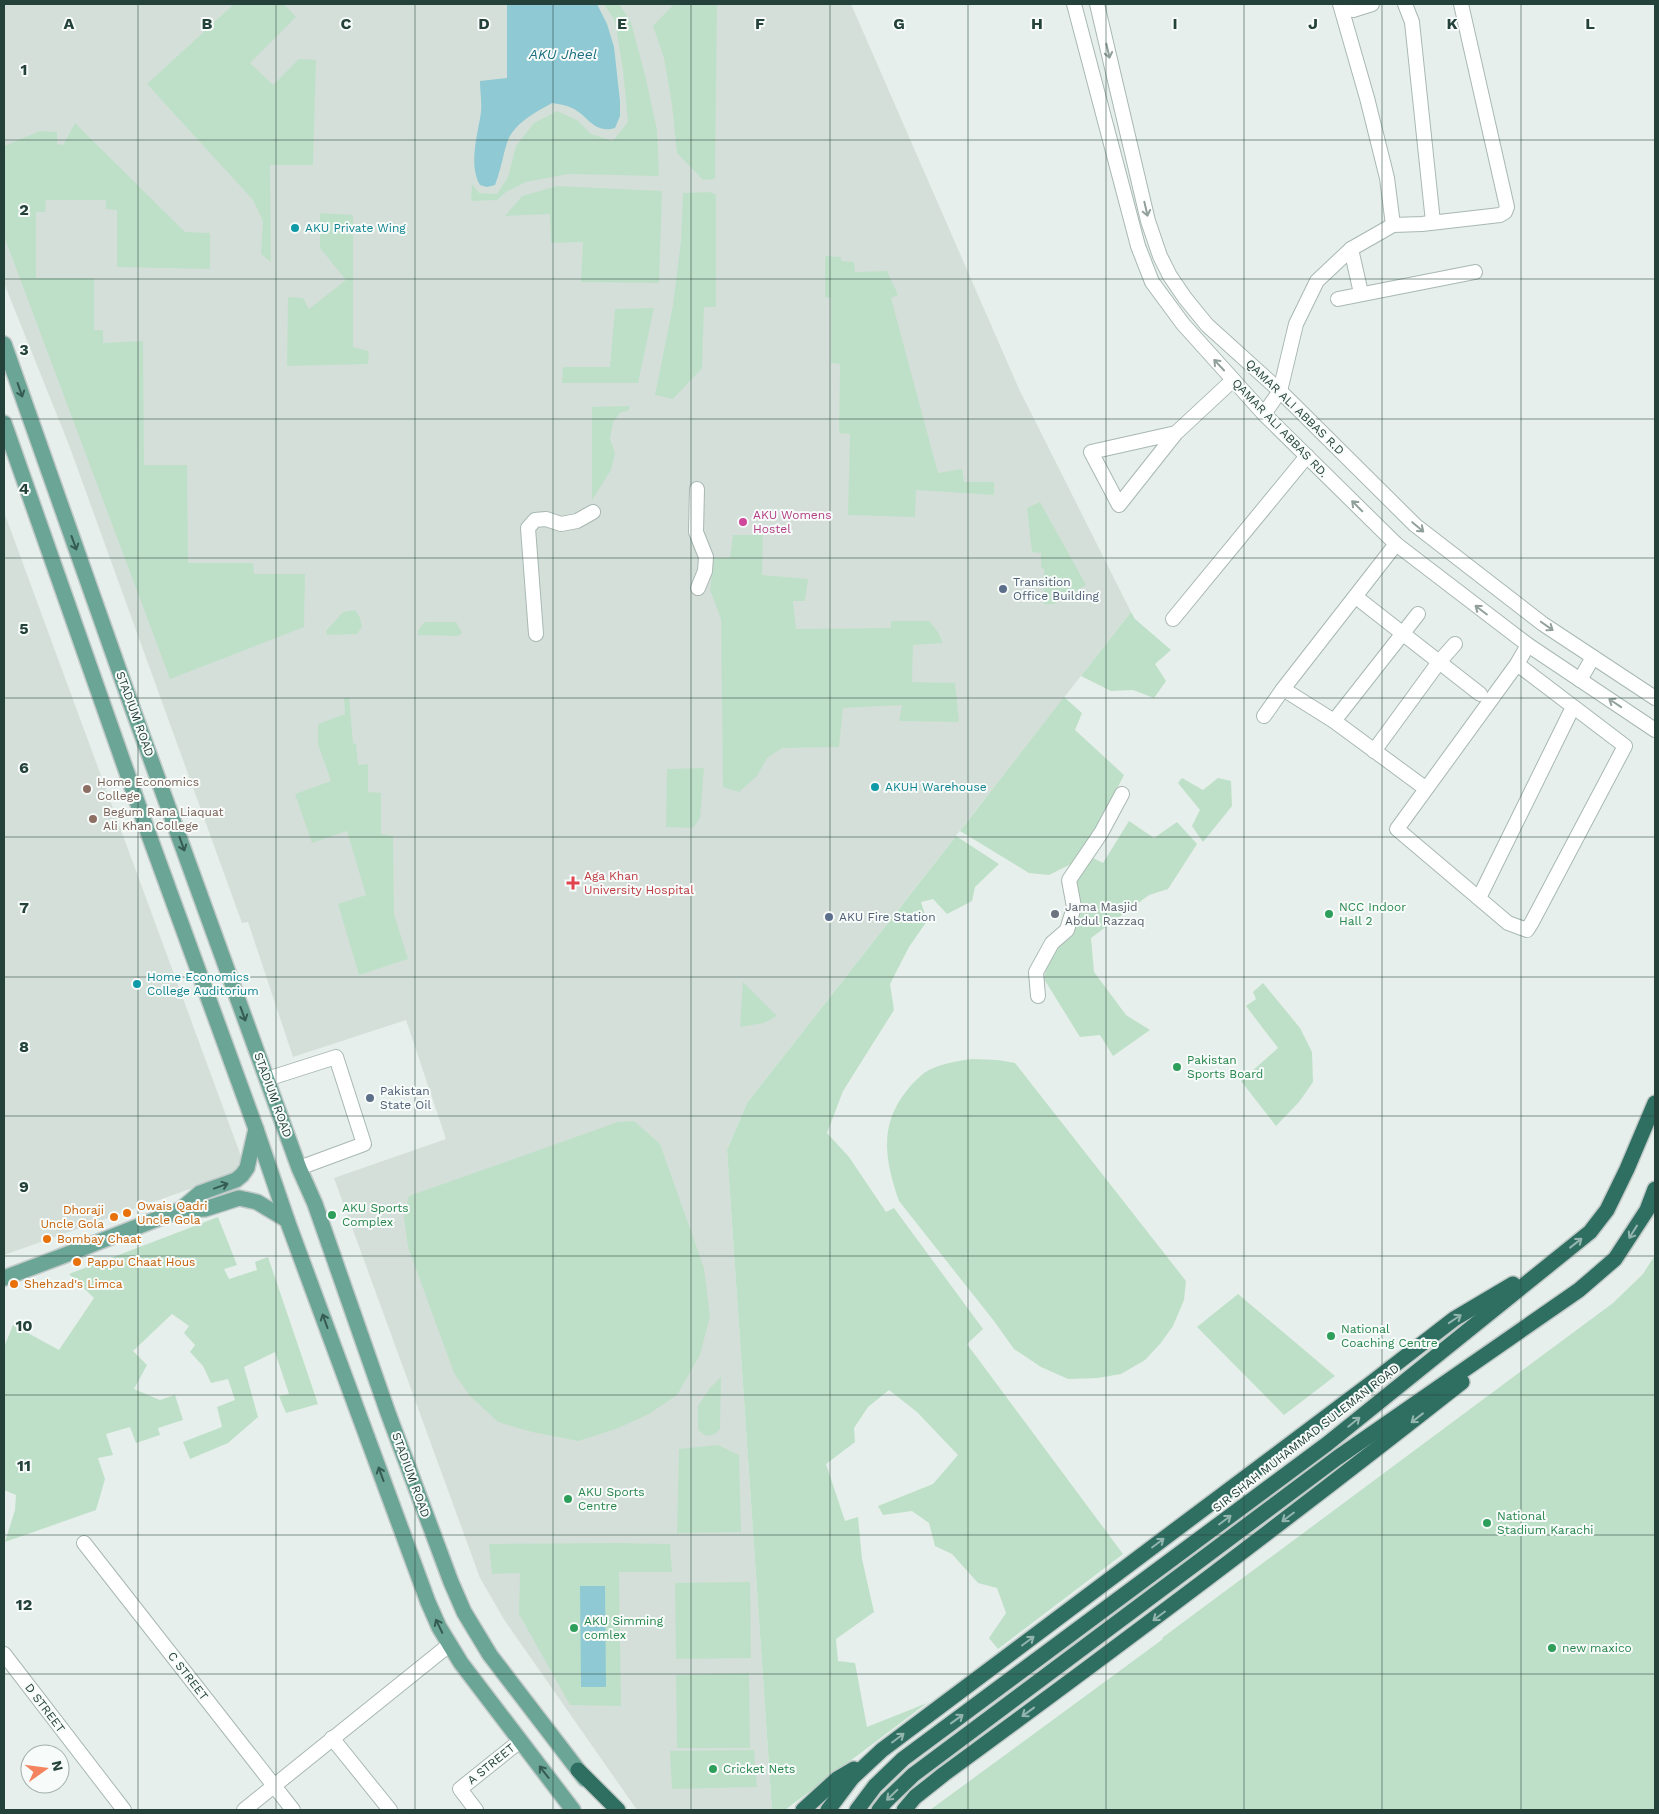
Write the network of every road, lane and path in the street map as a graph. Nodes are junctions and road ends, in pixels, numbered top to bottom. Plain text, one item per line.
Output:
1 (1074, 4) edge
2 (1096, 4) edge
3 (1340, 4) edge
4 (1372, 4) edge
5 (1405, 4) edge
6 (1461, 4) edge
7 (1353, 10) dead end
8 (1433, 222) junction
9 (1393, 225) junction
10 (1351, 249) junction
11 (1475, 272) dead end
12 (1362, 294) junction
13 (1338, 299) dead end
14 (4, 344) edge
15 (1233, 380) junction
16 (1280, 390) junction
17 (1264, 414) junction
18 (4, 423) edge
19 (1176, 432) junction
20 (36, 440) junction
21 (12, 447) junction
22 (1307, 456) junction
23 (697, 489) dead end
24 (593, 512) dead end
25 (1396, 544) junction
26 (698, 588) dead end
27 (1356, 597) junction
28 (1418, 614) dead end
29 (1173, 618) dead end
30 (536, 634) dead end
31 (1403, 634) junction
32 (1455, 644) dead end
33 (1528, 646) junction
34 (1593, 658) junction
35 (1439, 662) junction
36 (1517, 664) junction
37 (1580, 680) junction
38 (1283, 689) junction
39 (1480, 694) dead end
40 (1655, 698) edge
41 (1573, 707) junction
42 (1264, 716) dead end
43 (1334, 721) junction
44 (1655, 730) edge
45 (1374, 751) junction
46 (1425, 788) junction
47 (1122, 794) dead end
48 (1479, 898) junction
49 (1038, 996) dead end
50 (267, 1080) junction
51 (1655, 1104) edge
52 (256, 1129) junction
53 (299, 1168) junction
54 (1655, 1189) edge
55 (180, 1210) junction
56 (287, 1220) junction
57 (1556, 1259) junction
58 (4, 1278) edge
59 (1579, 1290) junction
60 (84, 1543) dead end
61 (449, 1645) junction
62 (4, 1654) edge
63 (332, 1738) junction
64 (520, 1741) junction
65 (876, 1756) junction
66 (578, 1770) junction
67 (274, 1786) junction
68 (124, 1810) edge
69 (244, 1810) edge
70 (293, 1810) edge
71 (390, 1810) edge
72 (476, 1810) edge
73 (574, 1810) edge
74 (608, 1810) edge
75 (618, 1810) edge
76 (803, 1810) edge
77 (828, 1810) edge
78 (857, 1810) edge
79 (879, 1810) edge
80 (904, 1810) edge

15 -> 1 street, QAMAR ALI ABBAS RD.
2 -> 16 street, QAMAR ALI ABBAS R.D
3 - 9 street
4 - 7 street
5 - 8 street
6 - 8 street
8 - 9 street
9 - 10 street
10 - 12 street
10 - 16 street
11 - 12 street
12 - 13 street
14 -> 20 main road, STADIUM ROAD
15 - 17 street, QAMAR ALI ABBAS RD.
15 - 19 street
16 - 17 street
16 -> 34 street, QAMAR ALI ABBAS R.D
17 - 22 street, QAMAR ALI ABBAS RD.
18 - 21 main road
19 - 19 street
20 - 21 main road
20 -> 50 main road, STADIUM ROAD
21 - 52 main road
25 -> 22 street, QAMAR ALI ABBAS RD.
22 - 29 street
23 - 26 street
24 - 30 street
25 - 27 street
33 -> 25 street, QAMAR ALI ABBAS RD.
27 - 31 street
27 - 38 street
28 - 31 street
31 - 35 street
31 - 43 street
32 - 35 street
33 - 36 street
33 - 37 street, QAMAR ALI ABBAS RD.
34 - 37 street
34 - 40 street, QAMAR ALI ABBAS R.D
35 - 39 street
35 - 45 street
36 - 41 street
36 - 46 street
44 -> 37 street, QAMAR ALI ABBAS RD.
38 - 42 street
38 - 43 street
41 - 48 street
41 - 48 street
43 - 45 street
45 - 46 street
46 - 48 street
47 - 49 street
50 - 53 main road, STADIUM ROAD
50 - 53 street
57 -> 51 highway, SIR SHAH MUHAMMAD SULEMAN ROAD
55 -> 52 main road
52 - 56 main road
53 - 66 main road, STADIUM ROAD
54 -> 59 highway
55 - 56 main road
55 - 58 main road
61 -> 56 main road
65 -> 57 highway
78 -> 57 highway, SIR SHAH MUHAMMAD SULEMAN ROAD
59 -> 79 highway
59 -> 80 highway
60 - 67 street, C STREET
61 - 63 street
61 - 64 main road
62 - 68 street, D STREET
63 - 67 street
63 - 71 street
64 - 72 street, A STREET
73 -> 64 main road
65 - 76 highway
65 - 77 highway
66 - 74 main road, STADIUM ROAD
66 - 75 highway
67 - 69 street
67 - 70 street, C STREET

